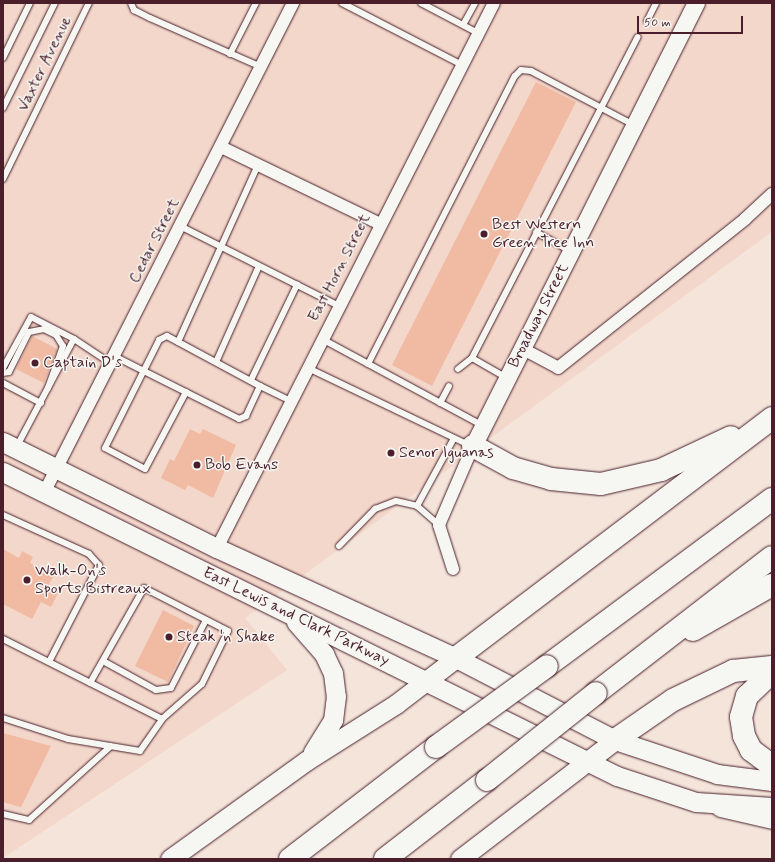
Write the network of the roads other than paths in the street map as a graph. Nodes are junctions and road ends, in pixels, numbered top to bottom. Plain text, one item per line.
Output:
1 (30, 3) edge
2 (55, 3) edge
3 (89, 3) edge
4 (131, 3) edge
5 (256, 3) edge
6 (293, 3) edge
7 (342, 3) edge
8 (421, 3) edge
9 (475, 3) edge
10 (494, 3) edge
11 (656, 3) edge
12 (696, 3) edge
13 (647, 20) dead end
14 (463, 25) junction
15 (478, 33) junction
16 (638, 37) dead end
17 (230, 54) junction
18 (3, 58) edge
19 (462, 65) junction
20 (261, 67) junction
21 (600, 107) junction
22 (3, 108) edge
23 (635, 126) junction
24 (221, 147) junction
25 (258, 165) junction
26 (3, 179) edge
27 (772, 194) edge
28 (380, 224) junction
29 (180, 226) junction
30 (536, 232) junction
31 (221, 247) junction
32 (572, 252) junction
33 (259, 266) junction
34 (297, 285) junction
35 (339, 306) junction
36 (74, 339) junction
37 (322, 339) junction
38 (178, 342) junction
39 (523, 349) junction
40 (472, 358) junction
41 (112, 360) junction
42 (216, 362) junction
43 (368, 364) junction
44 (307, 367) junction
45 (3, 368) edge
46 (458, 369) dead end
47 (143, 371) junction
48 (3, 373) edge
49 (508, 379) junction
50 (250, 380) junction
51 (3, 383) edge
52 (260, 386) junction
53 (449, 386) dead end
54 (48, 390) junction
55 (186, 392) junction
56 (291, 401) junction
57 (440, 402) junction
58 (42, 403) junction
59 (772, 418) edge
60 (483, 426) junction
61 (463, 442) junction
62 (9, 446) edge
63 (56, 469) junction
64 (3, 472) edge
65 (772, 491) edge
66 (44, 492) junction
67 (772, 499) edge
68 (417, 506) junction
69 (3, 515) edge
70 (439, 525) junction
71 (339, 546) dead end
72 (217, 548) junction
73 (772, 557) edge
74 (453, 569) dead end
75 (772, 585) edge
76 (635, 601) junction
77 (285, 611) junction
78 (206, 620) junction
79 (3, 639) edge
80 (456, 658) junction
81 (103, 661) junction
82 (49, 662) junction
83 (772, 667) edge
84 (622, 670) junction
85 (772, 672) edge
86 (426, 680) junction
87 (90, 683) junction
88 (3, 718) edge
89 (162, 719) junction
90 (615, 740) junction
91 (111, 746) junction
92 (306, 761) junction
93 (589, 762) junction
94 (772, 766) edge
95 (772, 781) edge
96 (696, 802) junction
97 (772, 807) edge
98 (3, 814) edge
99 (772, 820) edge
100 (170, 859) edge
101 (290, 859) edge
102 (385, 859) edge
103 (460, 859) edge

1 - 18 lane
2 - 22 lane
3 - 26 lane, Vaxter Avenue
4 - 17 lane
5 - 17 lane
6 - 20 street, Cedar Street
7 - 19 lane
8 - 14 lane
9 - 14 lane
10 - 15 street, East Horn Street
11 - 13 lane
12 - 23 street, Broadway Street
14 - 15 lane
15 - 19 street, East Horn Street
16 - 21 lane
17 - 20 lane
19 - 28 street, East Horn Street
20 - 24 street, Cedar Street
21 - 23 lane
21 - 30 lane
21 - 43 lane
23 - 32 street, Broadway Street
24 - 25 street
24 - 29 street, Cedar Street
25 - 28 street
25 - 31 lane
27 - 39 street
28 - 35 street, East Horn Street
29 - 31 lane
29 - 41 street, Cedar Street
30 - 32 lane
30 - 40 lane
31 - 33 lane
31 - 38 lane
32 - 39 street, Broadway Street
33 - 34 lane
33 - 42 lane
34 - 35 lane
34 - 50 lane
35 - 37 street, East Horn Street
36 - 41 lane
36 - 45 lane
36 - 54 lane
37 - 43 lane
37 - 44 street, East Horn Street
38 - 42 lane
38 - 47 lane
39 - 49 street, Broadway Street
40 - 46 lane
40 - 49 lane
41 - 47 lane
41 - 63 street, Cedar Street
42 - 50 lane
43 - 57 lane
44 - 56 street, East Horn Street
44 - 61 lane
47 - 55 lane
47 - 55 lane
48 - 54 lane
49 - 60 street, Broadway Street
50 - 52 lane
51 - 58 lane
52 - 55 lane
52 - 56 lane
53 - 57 lane
54 - 58 lane
56 - 72 street, East Horn Street
57 - 60 lane
58 - 62 lane
59 - 61 highway
59 - 80 highway
60 - 61 street, Broadway Street
61 - 68 lane
61 - 70 street, Broadway Street
62 - 63 main road, East Lewis and Clark Parkway
63 - 66 street, Cedar Street
63 - 72 main road, East Lewis and Clark Parkway
64 - 66 main road, East Lewis and Clark Parkway
65 - 76 highway
66 - 77 main road, East Lewis and Clark Parkway
67 - 76 highway
68 - 70 lane
68 - 71 lane
69 - 82 lane
70 - 74 street
72 - 80 main road, East Lewis and Clark Parkway
73 - 84 highway
75 - 84 highway
76 - 101 highway, bridge
77 - 86 main road, East Lewis and Clark Parkway
77 - 92 main road
78 - 81 lane
78 - 81 lane
78 - 89 lane
79 - 82 lane
80 - 86 main road
80 - 90 main road, East Lewis and Clark Parkway
81 - 87 lane
82 - 87 lane
83 - 90 highway
84 - 102 highway, bridge
85 - 94 highway
86 - 92 main road
86 - 93 main road, East Lewis and Clark Parkway
87 - 89 lane
88 - 91 lane
89 - 91 lane
90 - 93 main road
90 - 95 main road, East Lewis and Clark Parkway
91 - 98 lane
92 - 100 main road
93 - 96 main road, East Lewis and Clark Parkway
93 - 103 main road
96 - 97 main road, East Lewis and Clark Parkway
96 - 99 street

